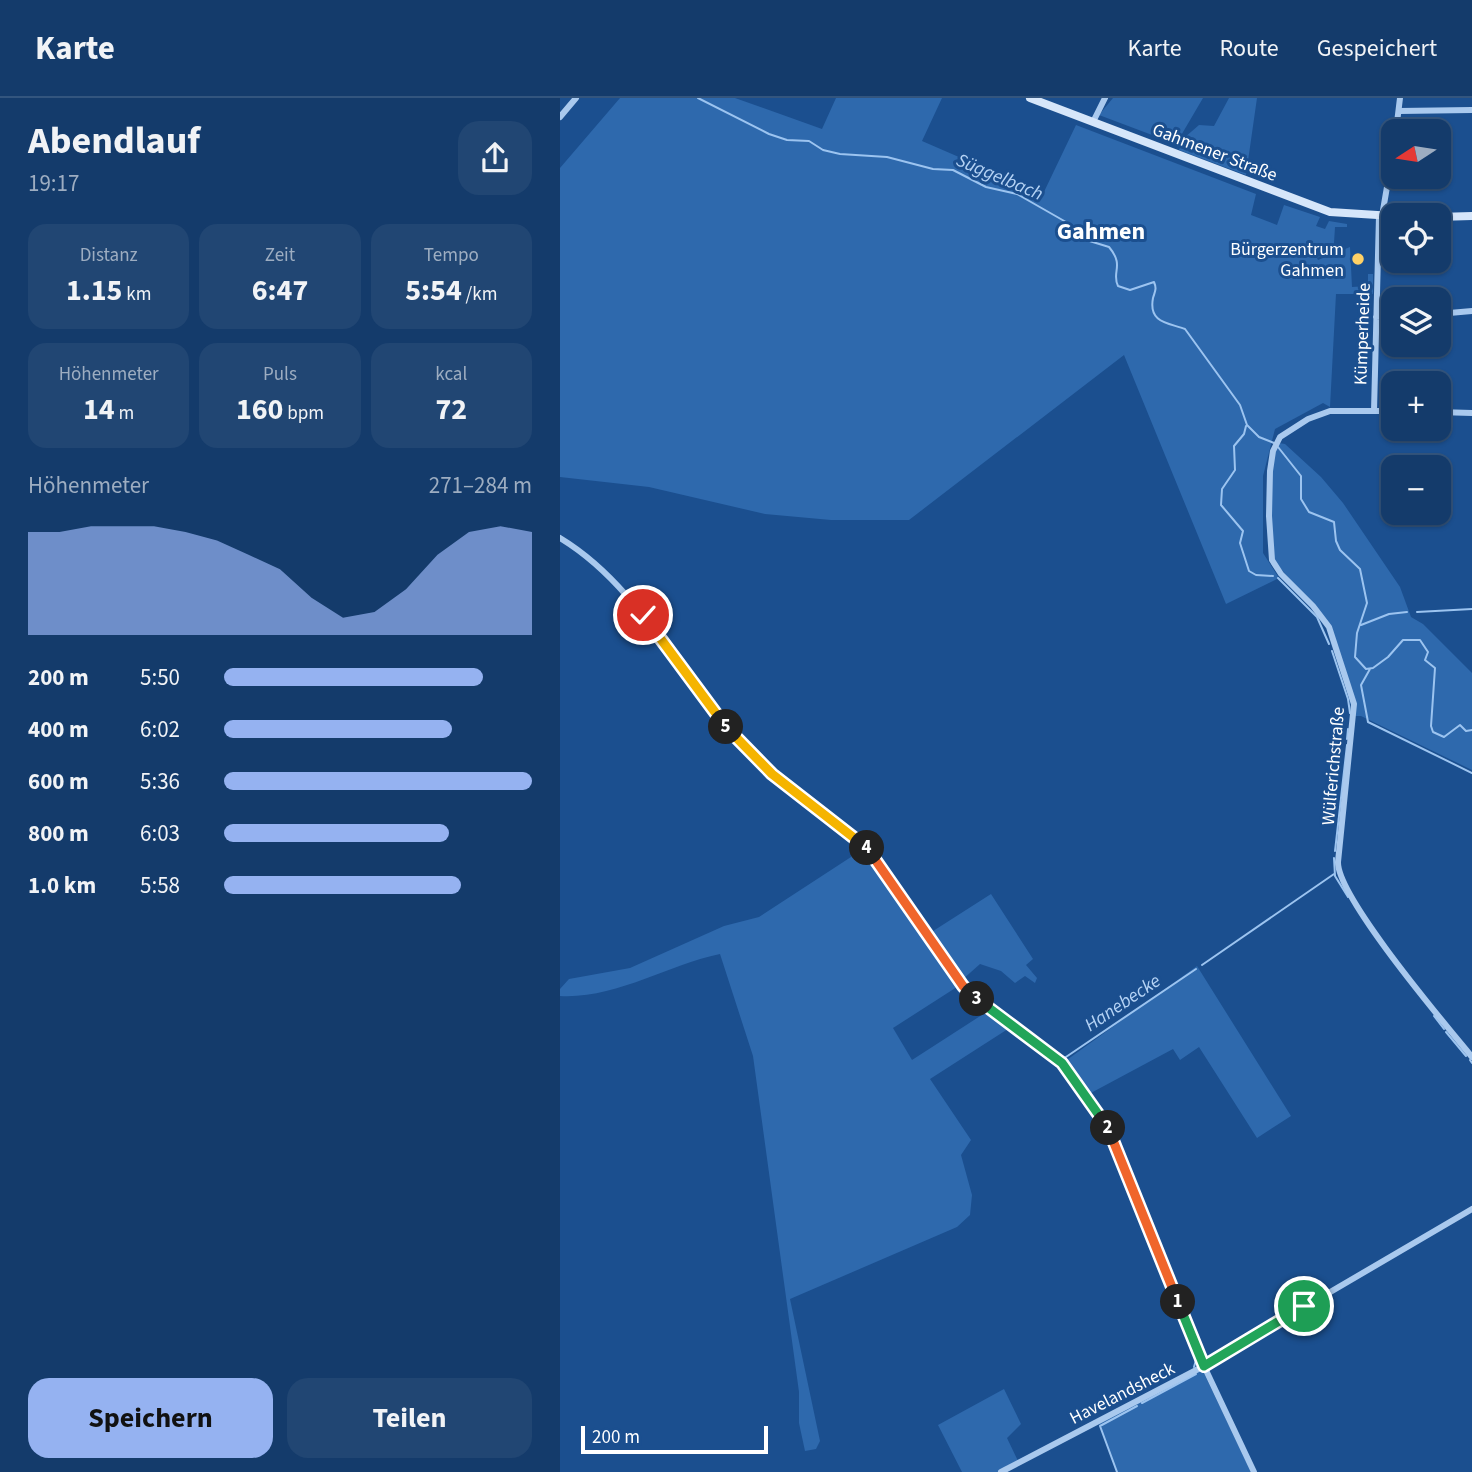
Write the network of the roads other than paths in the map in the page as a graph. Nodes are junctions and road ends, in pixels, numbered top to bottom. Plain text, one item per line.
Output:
1 (576, 98) edge
2 (1030, 98) edge
3 (1105, 98) edge
4 (1400, 98) edge
5 (1472, 110) edge
6 (1399, 111) junction
7 (560, 117) edge
8 (1398, 119) edge
9 (1093, 122) junction
10 (1385, 189) edge
11 (1380, 216) junction
12 (1472, 216) edge
13 (1451, 217) edge
14 (1472, 311) edge
15 (1451, 313) edge
16 (1376, 317) junction
17 (1381, 317) edge
18 (1374, 411) junction
19 (1381, 411) edge
20 (1451, 412) edge
21 (1472, 413) edge
22 (560, 538) edge
23 (1472, 1057) edge
24 (1472, 1209) edge
25 (1204, 1366) junction
26 (1001, 1472) edge
27 (1254, 1472) edge

1 - 7 street
2 - 9 main road, Gahmener Straße
3 - 9 street
4 - 6 street
5 - 6 street
6 - 8 street
9 - 11 main road, Gahmener Straße
10 - 11 street, Kümperheide
11 - 16 street, Kümperheide
12 - 13 main road
14 - 15 street
16 - 17 street
16 - 18 street, Kümperheide
18 - 19 street, Wülferichstraße
18 - 23 street, Wülferichstraße
20 - 21 street
22 - 25 street
24 - 25 street, Havelandsheck
25 - 26 street, Havelandsheck
25 - 27 street

